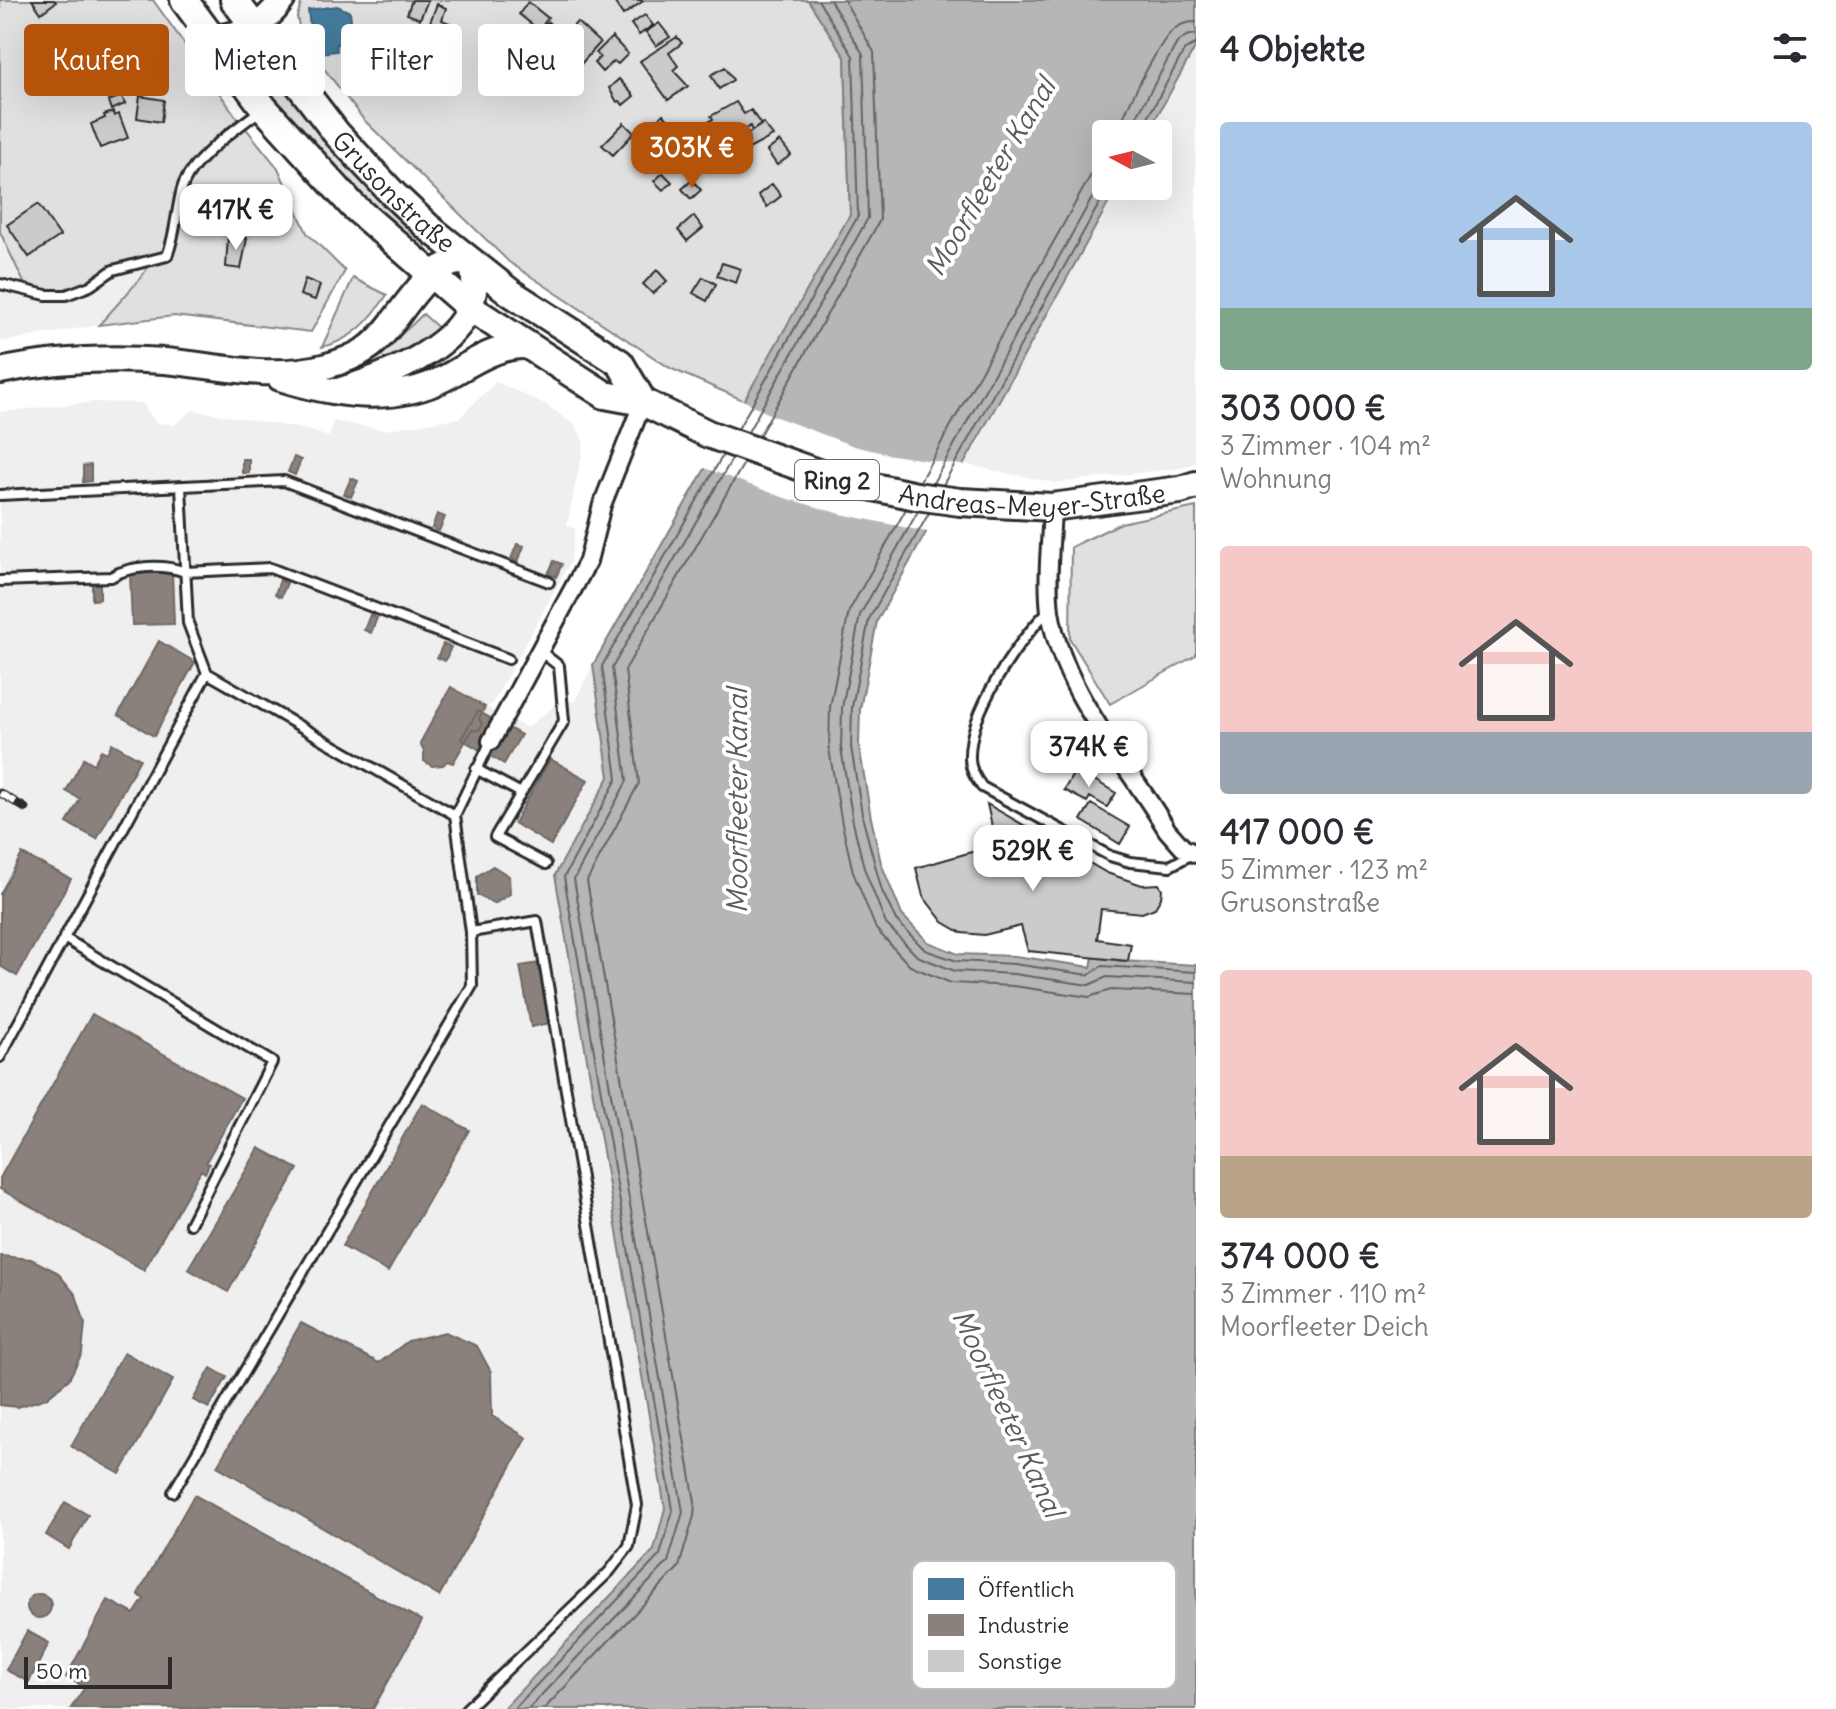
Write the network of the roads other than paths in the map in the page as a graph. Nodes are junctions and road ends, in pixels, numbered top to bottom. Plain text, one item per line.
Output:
1 (184, 0) edge
2 (282, 0) edge
3 (236, 1) edge
4 (201, 24) edge
5 (219, 24) edge
6 (251, 24) edge
7 (259, 24) edge
8 (255, 96) edge
9 (307, 96) edge
10 (264, 108) junction
11 (471, 263) junction
12 (430, 275) junction
13 (0, 284) edge
14 (470, 308) junction
15 (525, 346) junction
16 (0, 371) edge
17 (266, 374) junction
18 (338, 391) junction
19 (643, 402) junction
20 (1196, 485) edge
21 (181, 487) junction
22 (0, 495) edge
23 (1052, 507) junction
24 (185, 572) junction
25 (0, 581) edge
26 (549, 582) dead end
27 (1050, 609) junction
28 (540, 651) junction
29 (508, 659) dead end
30 (207, 673) junction
31 (491, 741) joint
32 (476, 769) junction
33 (521, 793) junction
34 (455, 815) junction
35 (1195, 853) edge
36 (546, 864) dead end
37 (471, 932) junction
38 (64, 938) junction
39 (0, 1057) edge
40 (190, 1224) dead end
41 (173, 1492) dead end
42 (466, 1709) edge

1 - 4 main road, Grusonstraße / Ring 2
2 - 7 street
3 - 5 street
3 - 6 main road, Grusonstraße
8 - 10 main road, Grusonstraße / Ring 2
9 - 11 main road, Grusonstraße
10 - 12 main road, Grusonstraße / Ring 2
10 - 13 lane
11 - 12 street
11 - 14 street
11 - 19 main road
12 - 14 main road, Grusonstraße / Ring 2
12 - 17 street
14 - 15 main road, Andreas-Meyer-Straße / Ring 2
14 - 18 street
15 - 18 street
15 - 19 main road, Andreas-Meyer-Straße / Ring 2
16 - 17 street
17 - 18 street
19 - 23 main road, Andreas-Meyer-Straße / Ring 2
19 - 28 street
20 - 23 main road, Andreas-Meyer-Straße / Ring 2
21 - 22 lane
21 - 24 lane
21 - 26 lane
23 - 27 street
24 - 25 lane
24 - 29 lane
24 - 30 lane
27 - 35 street
27 - 35 lane
28 - 31 street
28 - 33 lane
30 - 34 lane
30 - 38 lane
31 - 32 lane
32 - 33 lane
32 - 34 lane
33 - 36 lane
34 - 37 lane
37 - 41 lane
37 - 42 lane
38 - 39 lane
38 - 40 lane

